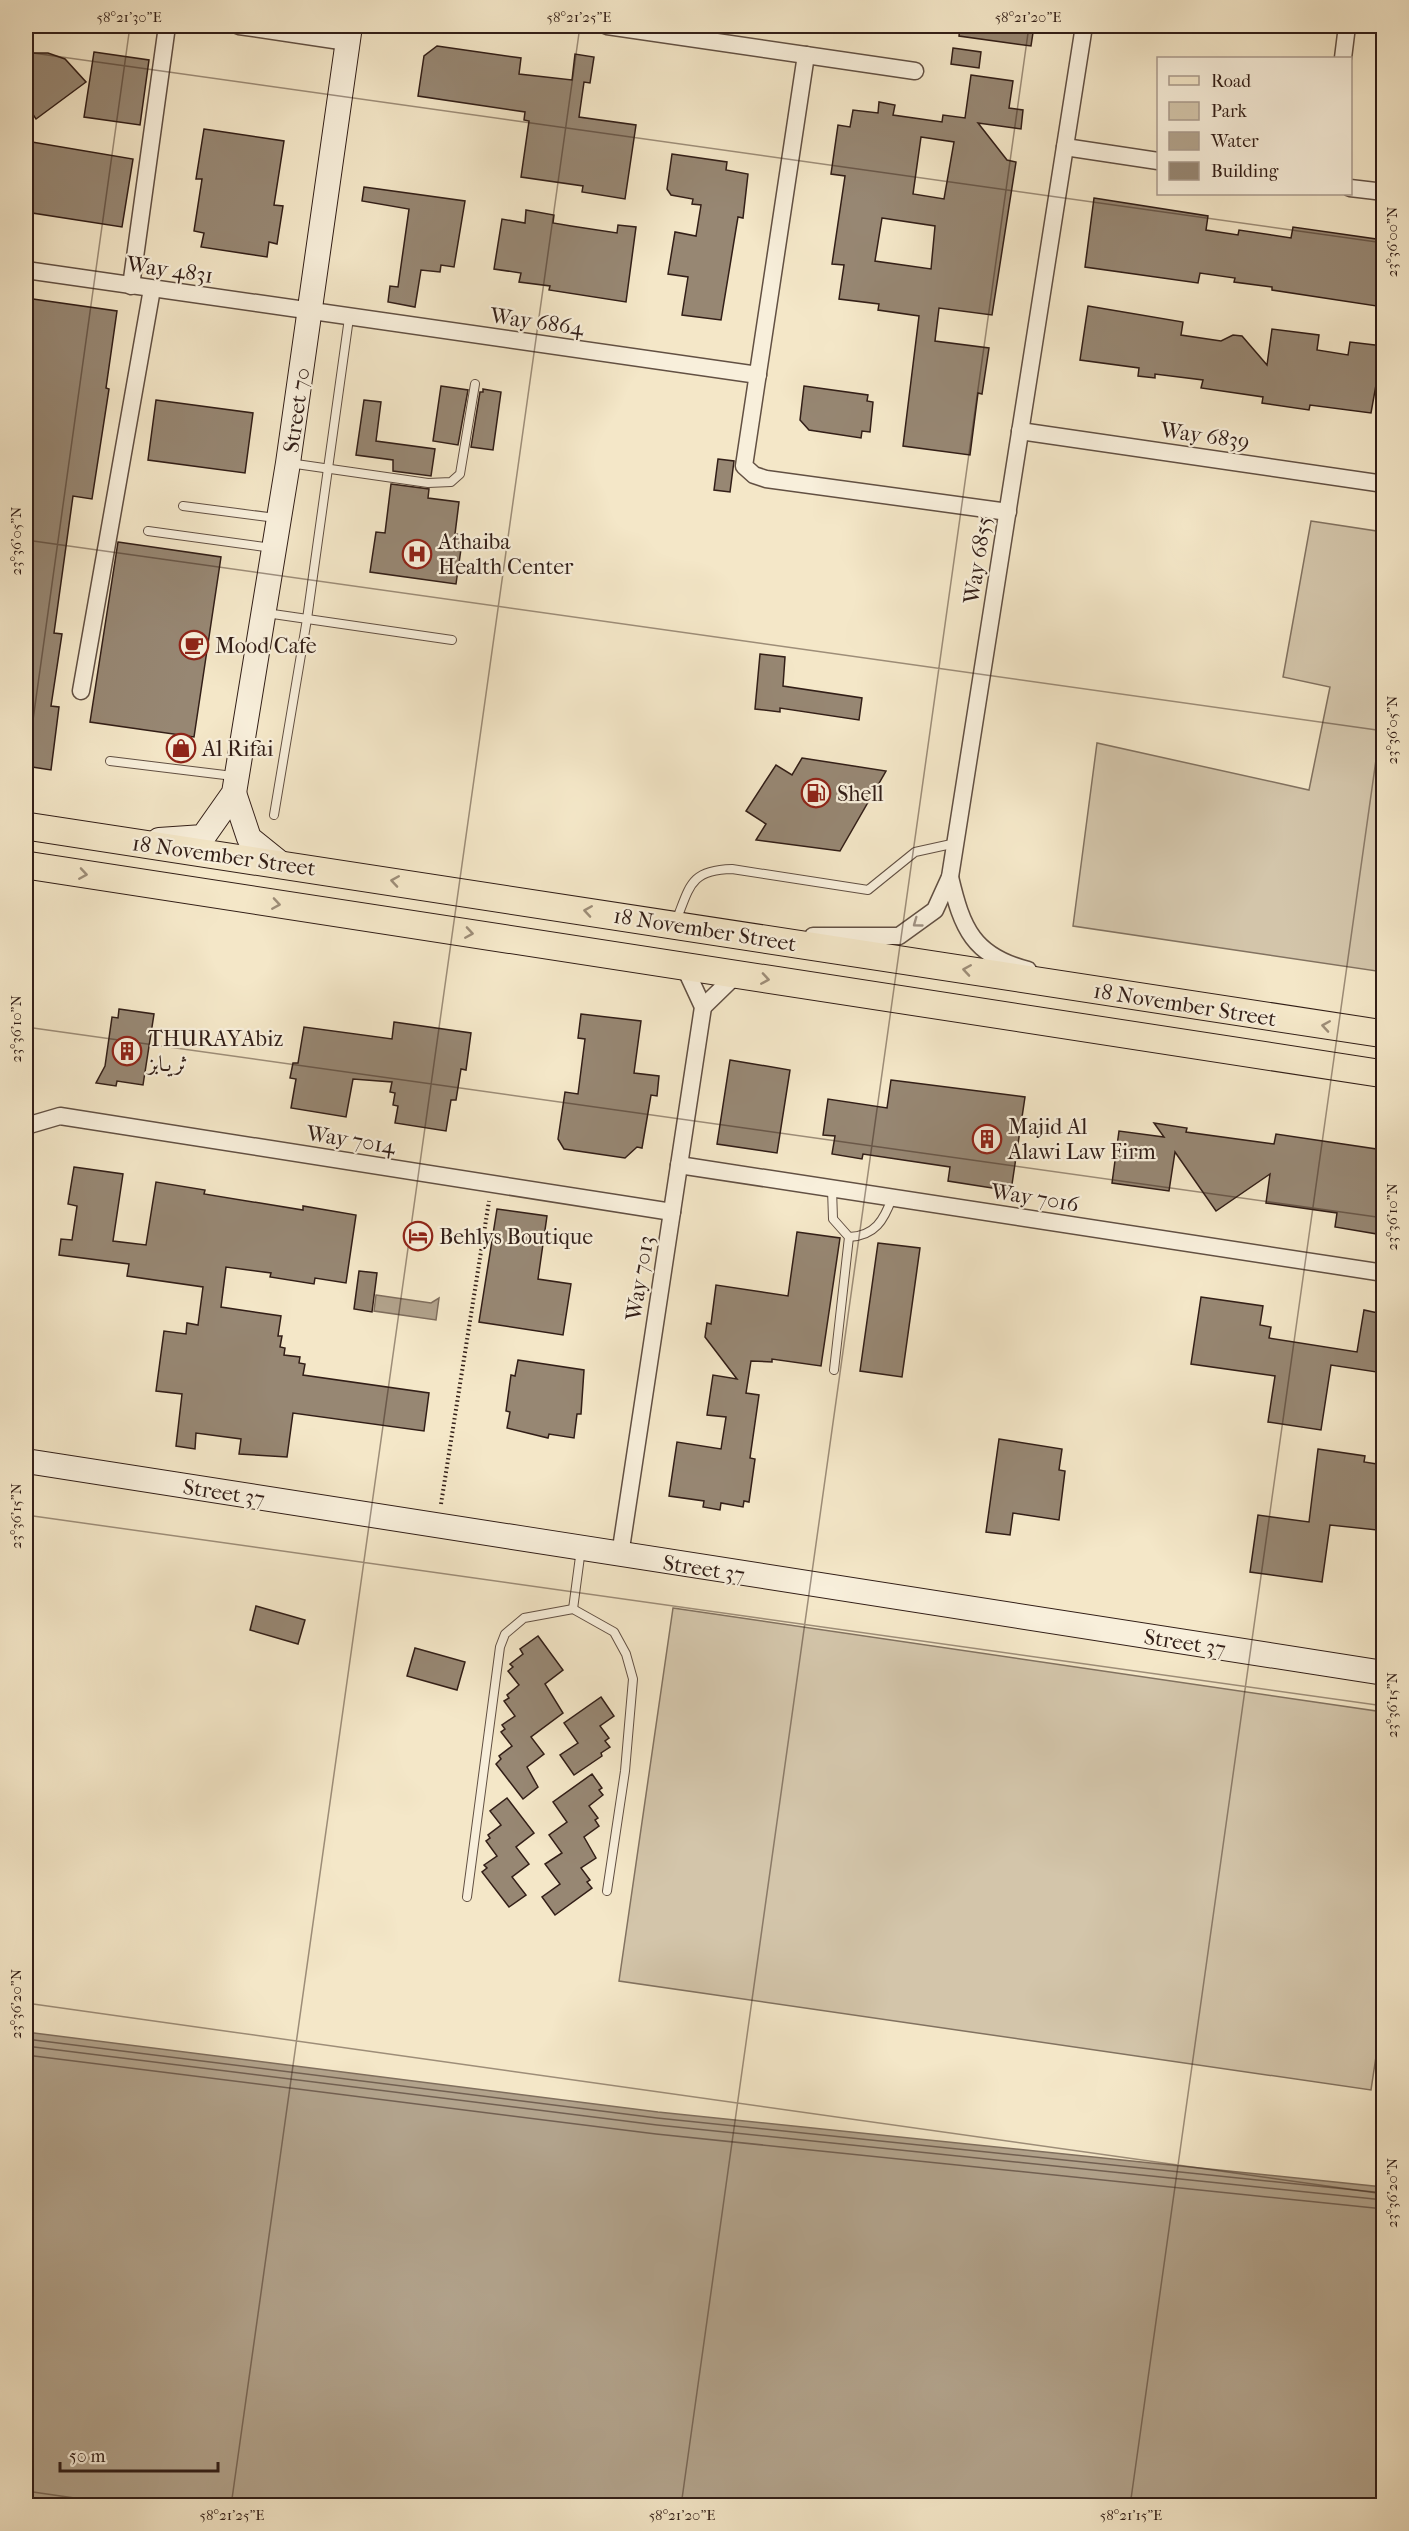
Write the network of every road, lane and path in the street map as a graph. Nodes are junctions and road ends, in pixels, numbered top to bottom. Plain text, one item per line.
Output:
1 (167, 26) edge
2 (239, 26) edge
3 (607, 26) edge
4 (1084, 26) edge
5 (1347, 26) edge
6 (349, 34) edge
7 (806, 55) junction
8 (1343, 57) edge
9 (915, 71) dead end
10 (1065, 147) junction
11 (1157, 161) edge
12 (1352, 188) edge
13 (1383, 192) edge
14 (26, 270) edge
15 (131, 286) junction
16 (152, 289) junction
17 (309, 312) junction
18 (349, 318) junction
19 (758, 375) junction
20 (475, 384) dead end
21 (1020, 431) junction
22 (288, 463) junction
23 (328, 469) junction
24 (1383, 484) edge
25 (183, 506) dead end
26 (1008, 512) junction
27 (279, 519) junction
28 (148, 531) dead end
29 (275, 549) junction
30 (266, 613) junction
31 (307, 619) junction
32 (452, 640) dead end
33 (81, 691) dead end
34 (110, 761) dead end
35 (235, 785) junction
36 (274, 814) dead end
37 (26, 826) edge
38 (133, 842) junction
39 (956, 843) junction
40 (280, 863) junction
41 (26, 865) edge
42 (950, 877) junction
43 (675, 924) junction
44 (753, 937) junction
45 (684, 966) junction
46 (737, 974) junction
47 (1150, 999) junction
48 (703, 1007) junction
49 (1383, 1034) edge
50 (1383, 1074) edge
51 (26, 1126) edge
52 (679, 1165) junction
53 (492, 1184) junction
54 (832, 1189) junction
55 (892, 1198) junction
56 (672, 1212) junction
57 (849, 1237) junction
58 (1383, 1273) edge
59 (834, 1370) dead end
60 (26, 1461) edge
61 (438, 1526) junction
62 (581, 1549) junction
63 (620, 1555) junction
64 (573, 1610) junction
65 (1383, 1673) edge
66 (607, 1891) dead end
67 (467, 1897) dead end

1 - 15 street
2 - 6 street
3 - 7 street
4 - 10 street, Way 6855
5 - 8 street
6 - 17 street, Street 70
7 - 9 street
7 - 19 street
10 - 11 street
10 - 21 street, Way 6855
12 - 13 street
14 - 15 street, Way 4831
15 - 16 street, Way 4831
16 - 17 street, Way 4831
16 - 33 street
17 - 18 street, Way 6864
17 - 22 street, Street 70
18 - 19 street, Way 6864
18 - 23 lane
19 - 26 street
20 - 23 lane
21 - 24 street, Way 6839
21 - 26 street, Way 6855
22 - 23 lane
22 - 27 street, Street 70
23 - 31 lane
25 - 27 lane
26 - 39 street, Way 6855
27 - 29 street, Street 70
28 - 29 lane
29 - 30 street, Street 70
30 - 31 lane
30 - 35 street, Street 70
31 - 32 lane
31 - 36 lane
34 - 35 lane
35 - 38 street, Street 70
35 - 40 street, Street 70
37 - 38 main road, 18 November Street
38 - 40 main road, 18 November Street
39 - 42 street, Way 6855
39 - 43 lane
43 -> 40 main road, 18 November Street
41 -> 45 main road, 18 November Street
42 -> 44 street, Way 6855
42 - 47 street
43 - 44 main road, 18 November Street
47 -> 44 main road, 18 November Street
45 - 46 main road, 18 November Street
45 - 48 street
46 - 48 street
46 -> 50 main road, 18 November Street
49 -> 47 main road, 18 November Street
48 - 52 street, Way 7013
51 - 53 street, Way 7014
52 - 54 street, Way 7016
52 - 56 street, Way 7013
53 - 56 street, Way 7014
53 - 61 path
54 - 55 street, Way 7016
54 - 57 lane
55 - 57 lane
55 - 58 street, Way 7016
56 - 63 street, Way 7013
57 - 59 lane
60 - 61 street, Street 37
61 - 62 street, Street 37
62 - 63 street, Street 37
62 - 64 lane
63 - 65 street, Street 37
64 - 66 lane
64 - 67 lane

